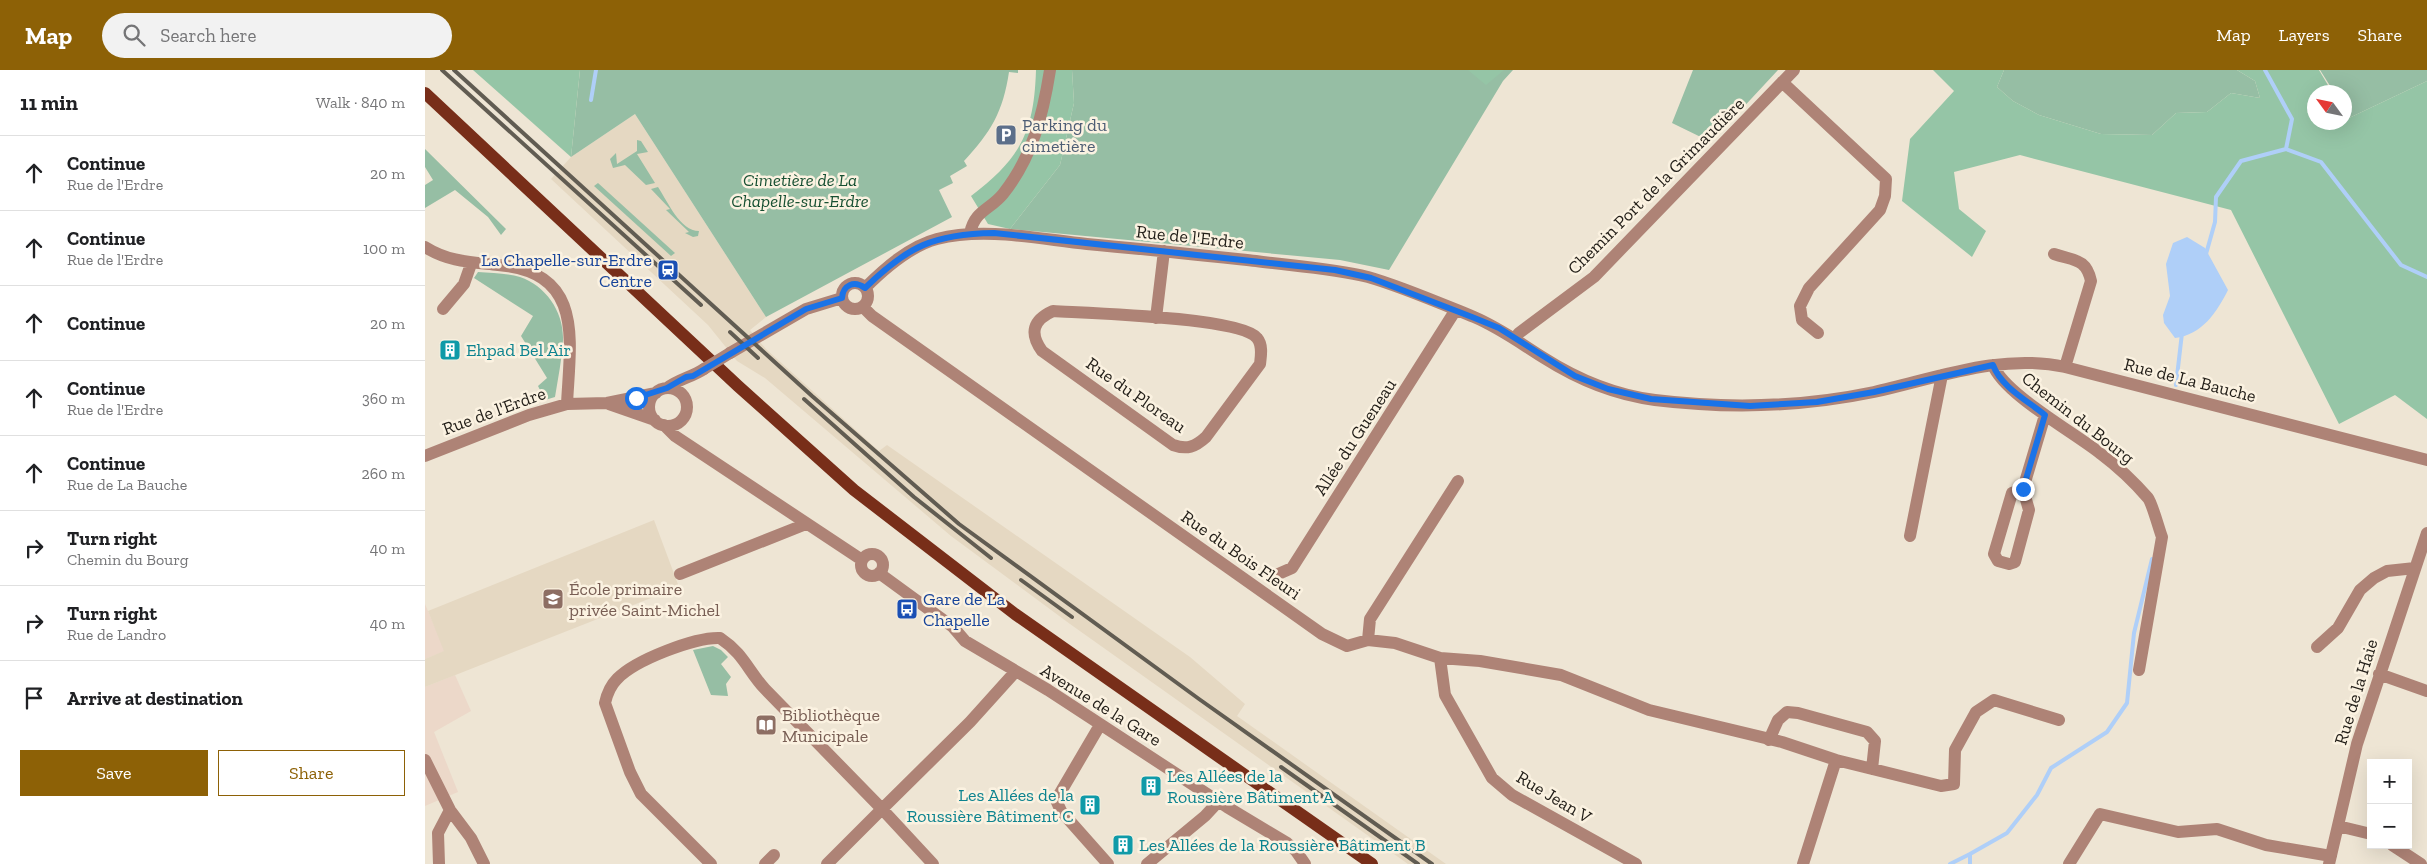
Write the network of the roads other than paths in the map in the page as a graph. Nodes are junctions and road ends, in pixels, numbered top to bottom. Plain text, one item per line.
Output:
1 (1050, 70) edge
2 (1794, 70) edge
3 (1782, 82) junction
4 (425, 93) edge
5 (970, 234) junction
6 (425, 247) edge
7 (1165, 251) junction
8 (2054, 254) dead end
9 (471, 264) junction
10 (865, 288) junction
11 (842, 298) junction
12 (863, 307) junction
13 (443, 309) dead end
14 (1455, 311) junction
15 (1156, 318) junction
16 (1818, 333) dead end
17 (1515, 338) junction
18 (1993, 365) junction
19 (2065, 367) junction
20 (699, 373) junction
21 (1942, 375) junction
22 (661, 390) junction
23 (685, 398) junction
24 (607, 403) junction
25 (567, 404) junction
26 (2045, 415) junction
27 (659, 422) junction
28 (680, 422) junction
29 (691, 445) junction
30 (425, 456) edge
31 (2427, 460) edge
32 (1458, 481) dead end
33 (2023, 489) junction
34 (806, 524) junction
35 (2427, 533) edge
36 (1910, 536) dead end
37 (2415, 568) junction
38 (680, 574) dead end
39 (1276, 575) dead end
40 (1369, 640) junction
41 (2317, 647) dead end
42 (1440, 658) junction
43 (2139, 670) dead end
44 (1015, 672) junction
45 (2379, 674) junction
46 (2427, 691) edge
47 (2059, 720) dead end
48 (1100, 725) junction
49 (1769, 740) junction
50 (425, 760) edge
51 (1836, 760) junction
52 (1872, 769) junction
53 (1219, 802) junction
54 (882, 809) junction
55 (450, 810) junction
56 (2338, 826) junction
57 (2367, 833) edge
58 (2398, 849) edge
59 (2330, 860) edge
60 (439, 864) edge
61 (484, 864) edge
62 (711, 864) edge
63 (827, 864) edge
64 (933, 864) edge
65 (1108, 864) edge
66 (1147, 864) edge
67 (1305, 864) edge
68 (1372, 864) edge
69 (1636, 864) edge
70 (1803, 864) edge
71 (2069, 864) edge
72 (2419, 864) edge

1 - 5 street
2 - 3 street, Chemin Port de la Grimaudière
3 - 16 street
3 - 17 street, Chemin Port de la Grimaudière
4 - 68 main road
5 - 7 street, Rue de l'Erdre
5 - 10 street, Rue de l'Erdre
6 - 9 street
7 - 14 street, Rue de l'Erdre
7 - 15 street
8 - 19 street
9 - 13 street
9 - 25 street
10 - 11 street
10 - 12 street
11 - 12 street
11 - 20 street, Rue de l'Erdre, bridge
12 - 40 street, Rue du Bois Fleuri
14 - 17 street, Rue de l'Erdre
14 - 39 street, Allée du Gueneau
15 - 15 street, Rue du Ploreau
17 - 21 street, Rue de La Bauche
18 - 19 street, Rue de La Bauche
18 - 21 street, Rue de La Bauche
18 - 26 street, Chemin du Bourg
19 - 31 street, Rue de La Bauche
20 - 22 street, Rue de l'Erdre
20 - 23 street
21 - 36 street
22 - 23 street
22 - 24 street, Rue de l'Erdre
22 - 27 street
23 - 28 street
24 - 25 street, Rue de l'Erdre
24 - 27 street, Rue de l'Erdre
25 - 30 street, Rue de l'Erdre
26 - 33 street
26 - 43 street, Chemin du Bourg
27 - 28 street
27 - 29 street, Avenue de la Gare
28 - 29 street, Avenue de la Gare
29 - 34 street, Avenue de la Gare
32 - 40 street
33 - 33 street
34 - 38 street
34 - 44 street, Avenue de la Gare
35 - 37 street, Rue de la Haie
37 - 41 street
37 - 45 street, Rue de la Haie
40 - 42 street, Rue du Bois Fleuri
42 - 49 street, Rue du Bois Fleuri
42 - 69 street, Rue Jean V
44 - 48 street, Avenue de la Gare
44 - 54 street
45 - 46 street
45 - 56 street, Rue de la Haie
47 - 52 street, Rue du Bois Fleuri
48 - 53 street, Avenue de la Gare
48 - 65 street
49 - 51 street, Rue du Bois Fleuri
49 - 52 street
50 - 55 street
51 - 52 street, Rue du Bois Fleuri
51 - 70 street
53 - 66 street
53 - 67 street, Avenue de la Gare
54 - 62 street
54 - 63 street
54 - 64 street
55 - 60 street
55 - 61 street
56 - 57 street
56 - 59 street, Rue de la Haie
58 - 72 street
59 - 71 street

